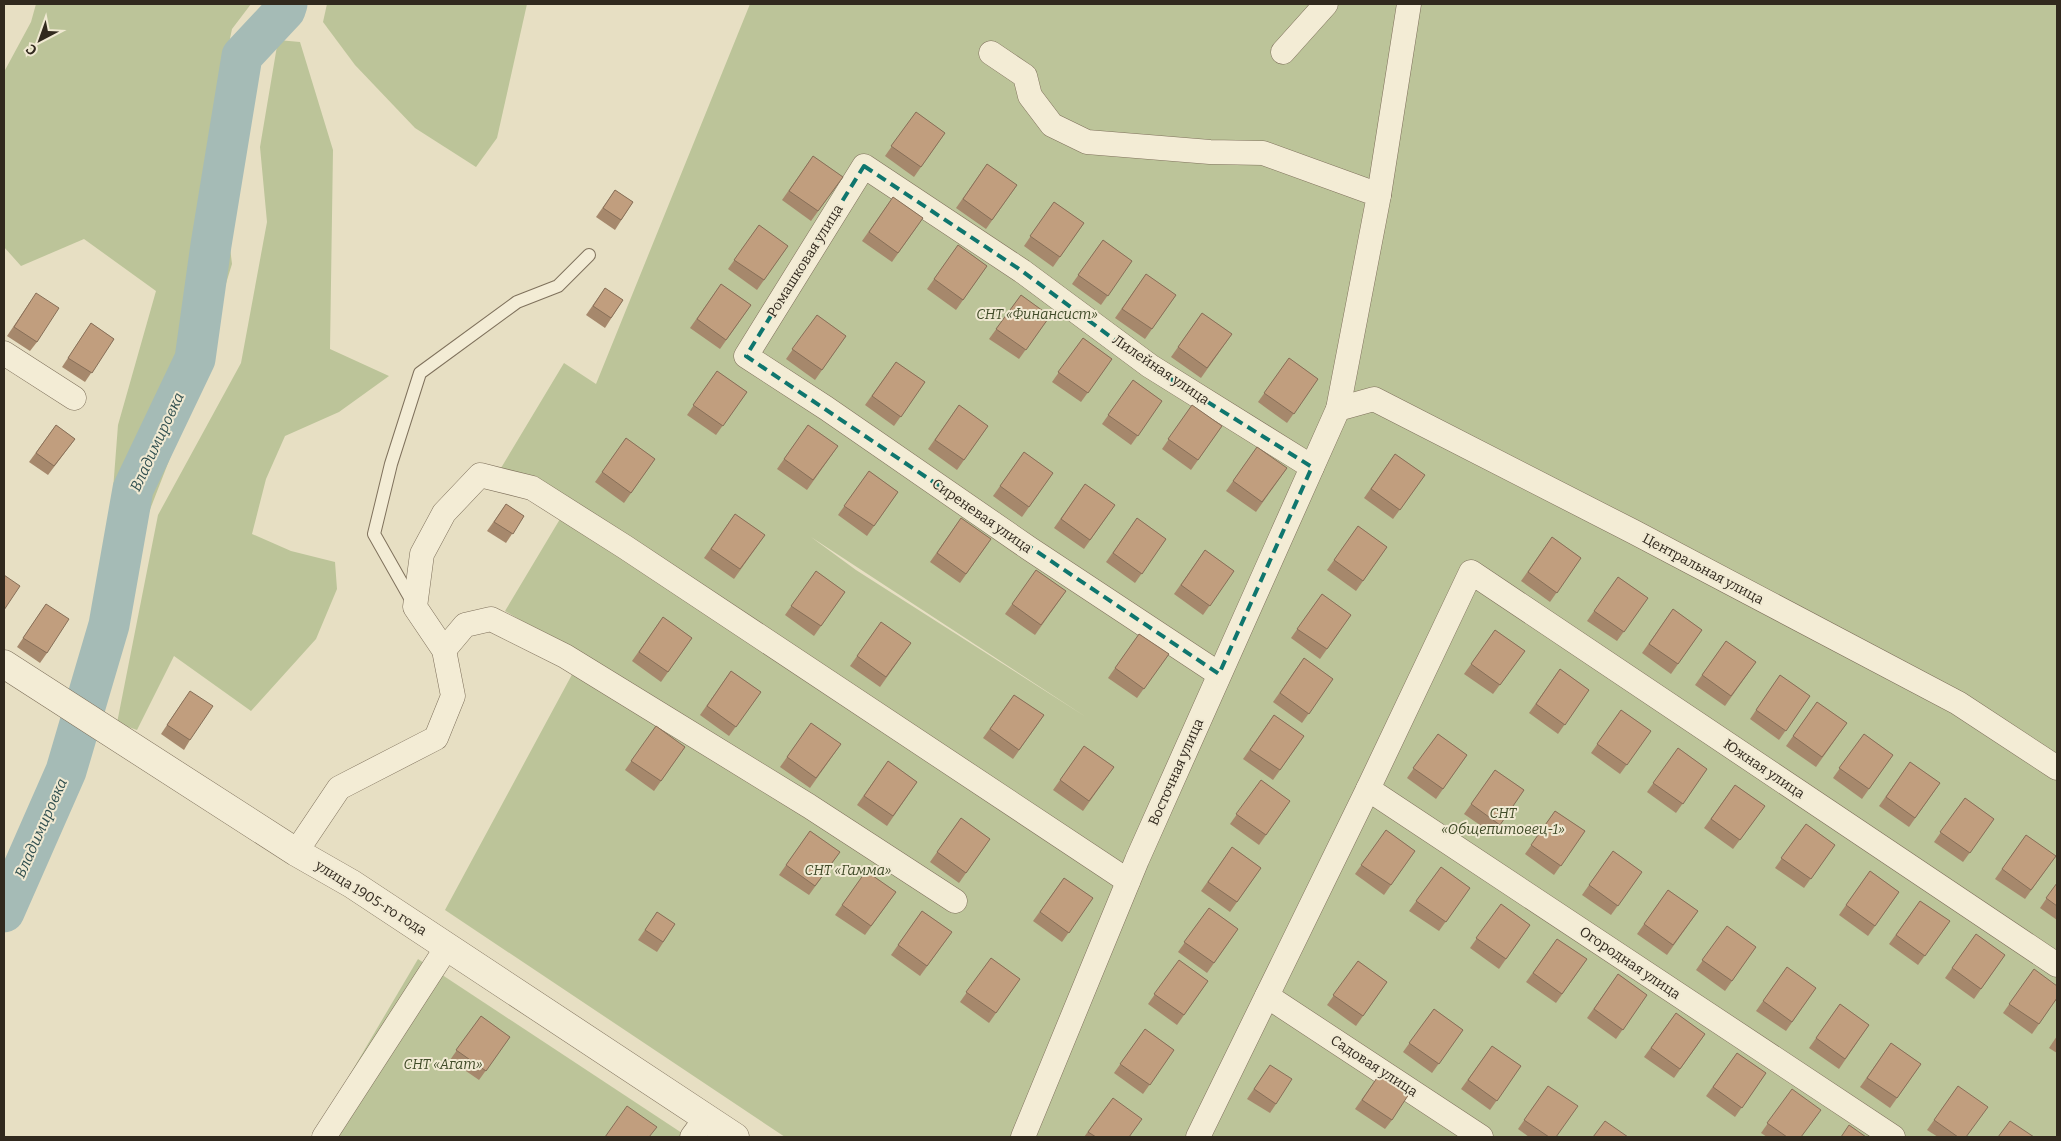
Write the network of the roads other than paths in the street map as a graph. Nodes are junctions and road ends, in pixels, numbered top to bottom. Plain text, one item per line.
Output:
1 (1326, 4) edge
2 (1409, 4) edge
3 (1284, 52) dead end
4 (991, 53) dead end
5 (864, 166) joint
6 (1378, 195) junction
7 (589, 255) dead end
8 (4, 353) edge
9 (746, 356) joint
10 (74, 398) dead end
11 (1338, 410) junction
12 (1312, 467) junction
13 (416, 607) junction
14 (444, 650) junction
15 (4, 664) edge
16 (1220, 674) junction
17 (2057, 768) edge
18 (1368, 789) junction
19 (296, 852) junction
20 (1128, 881) junction
21 (955, 901) dead end
22 (447, 946) junction
23 (2057, 965) edge
24 (1267, 996) junction
25 (699, 1128) edge
26 (324, 1137) edge
27 (735, 1137) edge
28 (1022, 1137) edge
29 (1198, 1137) edge
30 (1482, 1137) edge
31 (1893, 1137) edge

1 - 3 street
2 - 6 street, Восточная улица
4 - 6 street
5 - 9 street, Ромашковая улица
5 - 12 street, Лилейная улица
6 - 11 street, Восточная улица
7 - 13 lane
8 - 10 street
9 - 16 street, Сиреневая улица
11 - 12 street, Восточная улица
11 - 17 street, Центральная улица
12 - 16 street, Восточная улица
13 - 14 street
13 - 20 street
14 - 19 street
14 - 21 street
15 - 19 street, улица 1905-го года
16 - 20 street, Восточная улица
18 - 23 street, Южная улица
18 - 24 street
18 - 31 street, Огородная улица
19 - 22 street, улица 1905-го года
20 - 28 street, Восточная улица
22 - 25 street, улица 1905-го года
22 - 26 street
24 - 29 street
24 - 30 street, Садовая улица
25 - 27 street, улица 1905-го года

